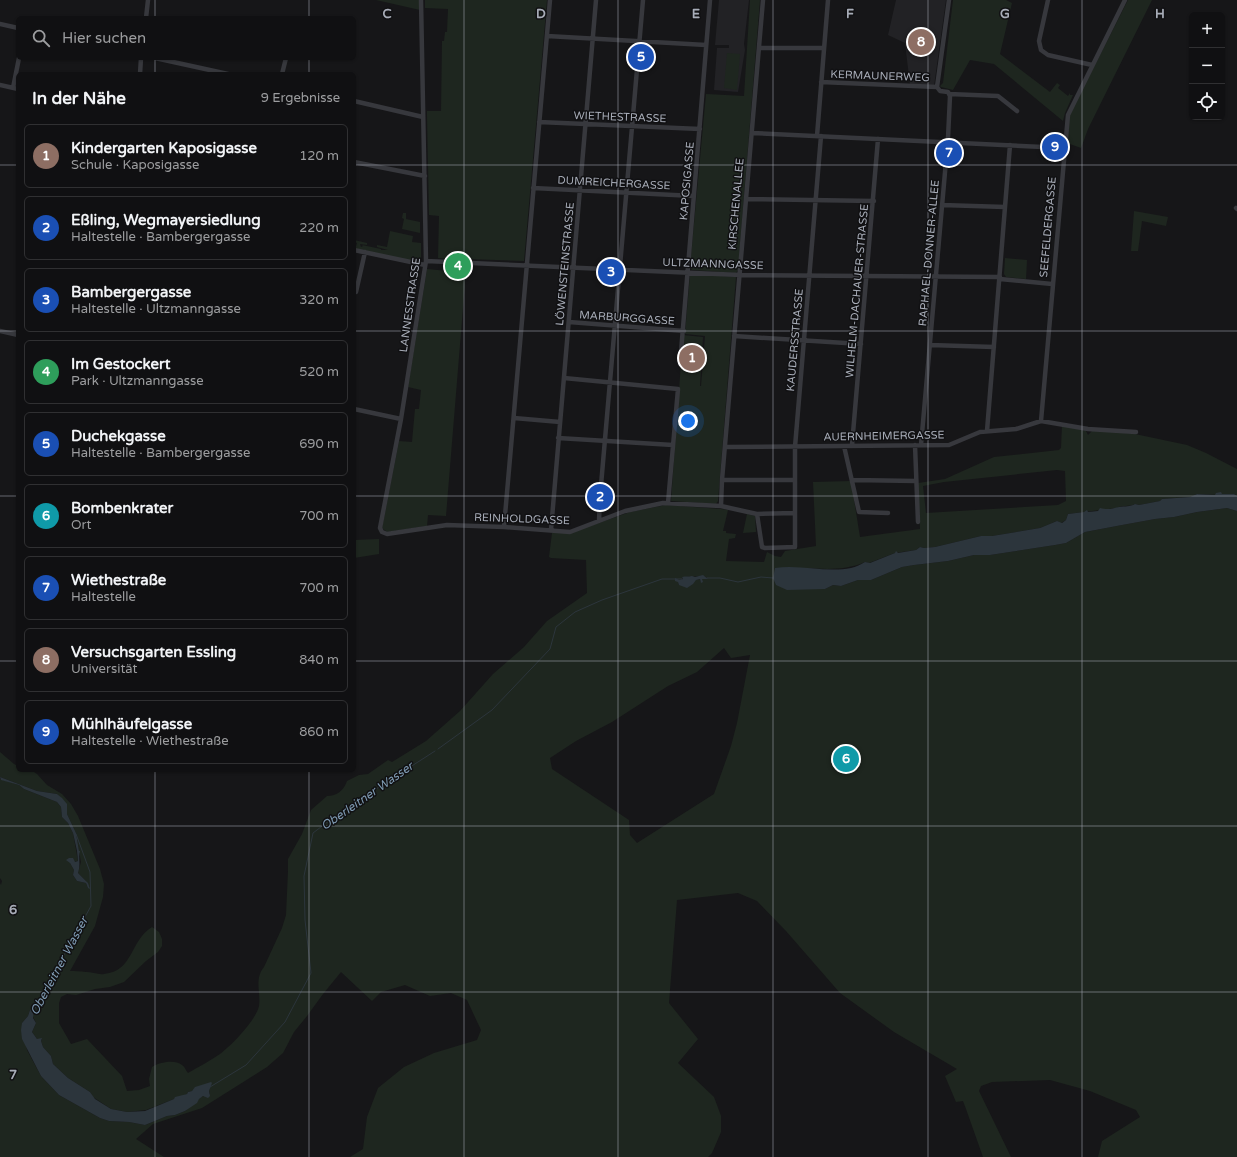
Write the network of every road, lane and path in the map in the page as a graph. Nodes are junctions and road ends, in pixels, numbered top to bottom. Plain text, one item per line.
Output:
1 (148, 0) edge
2 (421, 0) edge
3 (550, 0) edge
4 (596, 0) edge
5 (643, 0) edge
6 (710, 0) edge
7 (763, 0) edge
8 (828, 0) edge
9 (949, 0) edge
10 (1048, 0) edge
11 (1125, 0) edge
12 (146, 16) edge
13 (0, 24) edge
14 (16, 28) edge
15 (547, 36) junction
16 (593, 38) junction
17 (640, 41) junction
18 (706, 45) junction
19 (759, 48) junction
20 (824, 48) junction
21 (19, 60) edge
22 (141, 60) edge
23 (164, 60) edge
24 (286, 60) edge
25 (1092, 65) junction
26 (17, 72) edge
27 (140, 72) edge
28 (219, 72) edge
29 (282, 72) edge
30 (821, 82) junction
31 (0, 85) edge
32 (938, 87) junction
33 (15, 88) edge
34 (949, 94) junction
35 (356, 102) edge
36 (1017, 111) dead end
37 (424, 117) junction
38 (539, 122) junction
39 (586, 124) junction
40 (632, 126) junction
41 (700, 129) junction
42 (752, 133) junction
43 (819, 136) junction
44 (878, 139) junction
45 (947, 142) junction
46 (1010, 145) junction
47 (1064, 148) junction
48 (356, 162) edge
49 (425, 176) junction
50 (533, 188) junction
51 (580, 190) junction
52 (626, 193) junction
53 (694, 196) junction
54 (746, 199) junction
55 (816, 201) junction
56 (874, 201) junction
57 (942, 205) junction
58 (1005, 207) junction
59 (356, 250) edge
60 (365, 252) junction
61 (426, 263) junction
62 (526, 265) junction
63 (573, 267) junction
64 (620, 269) junction
65 (688, 272) junction
66 (740, 275) junction
67 (810, 275) junction
68 (867, 276) junction
69 (936, 276) junction
70 (1000, 278) junction
71 (1052, 284) junction
72 (356, 292) dead end
73 (569, 322) junction
74 (615, 326) junction
75 (0, 331) edge
76 (684, 331) junction
77 (16, 335) edge
78 (734, 336) junction
79 (804, 341) junction
80 (861, 344) junction
81 (930, 345) junction
82 (994, 347) junction
83 (680, 364) dead end
84 (564, 378) junction
85 (610, 382) junction
86 (356, 409) edge
87 (514, 418) junction
88 (401, 419) junction
89 (1041, 420) junction
90 (560, 422) junction
91 (987, 432) junction
92 (1136, 432) dead end
93 (558, 438) junction
94 (605, 441) junction
95 (673, 445) junction
96 (852, 445) junction
97 (915, 445) junction
98 (921, 445) junction
99 (844, 446) junction
100 (725, 447) junction
101 (795, 447) junction
102 (722, 480) junction
103 (795, 480) junction
104 (853, 480) junction
105 (916, 481) junction
106 (668, 503) junction
107 (721, 506) junction
108 (795, 513) junction
109 (888, 513) dead end
110 (757, 514) junction
111 (599, 521) junction
112 (918, 522) dead end
113 (504, 527) junction
114 (551, 530) junction
115 (387, 534) joint

1 - 12 street
2 - 37 street, LANNESSTRASSE
3 - 15 street
4 - 16 street, LÖWENSTEINSTRASSE
5 - 17 street
6 - 18 street, KAPOSIGASSE
7 - 19 street, KIRSCHENALLEE
8 - 20 street, KAUDERSSTRASSE
9 - 32 street
10 - 25 street
11 - 25 street, SEEFELDERGASSE
13 - 14 street
15 - 16 street
15 - 38 street
16 - 17 street
16 - 39 street, LÖWENSTEINSTRASSE
17 - 18 street
17 - 40 street
18 - 41 street, KAPOSIGASSE
19 - 20 street
19 - 42 street, KIRSCHENALLEE
20 - 30 street, KAUDERSSTRASSE
21 - 26 street
22 - 27 street
23 - 28 street
24 - 29 street
25 - 47 street, SEEFELDERGASSE
30 - 32 street, KERMAUNERWEG
30 - 43 street, KAUDERSSTRASSE
31 - 33 street
32 - 34 street
34 - 36 street
34 - 45 street, RAPHAEL-DONNER-ALLEE
35 - 37 street
37 - 49 street, LANNESSTRASSE
38 - 39 street, WIETHESTRASSE
38 - 50 street
39 - 40 street, WIETHESTRASSE
39 - 51 street, LÖWENSTEINSTRASSE
40 - 41 street, WIETHESTRASSE
40 - 52 street
41 - 53 street, KAPOSIGASSE
42 - 43 street
42 - 54 street, KIRSCHENALLEE
43 - 44 street
43 - 55 street, KAUDERSSTRASSE
44 - 45 street
44 - 56 street, WILHELM-DACHAUER-STRASSE
45 - 46 street
45 - 57 street, RAPHAEL-DONNER-ALLEE
46 - 47 street
46 - 58 street
47 - 71 street, SEEFELDERGASSE
48 - 49 street
49 - 61 street, LANNESSTRASSE
50 - 51 street, DUMREICHERGASSE
50 - 62 street
51 - 52 street, DUMREICHERGASSE
51 - 63 street, LÖWENSTEINSTRASSE
52 - 53 street, DUMREICHERGASSE
52 - 64 street
53 - 65 street, KAPOSIGASSE
54 - 55 street
54 - 66 street, KIRSCHENALLEE
55 - 56 street
55 - 67 street, KAUDERSSTRASSE
56 - 68 street, WILHELM-DACHAUER-STRASSE
57 - 58 street
57 - 69 street, RAPHAEL-DONNER-ALLEE
58 - 70 street
59 - 60 street, ULTZMANNGASSE
60 - 61 street, ULTZMANNGASSE
60 - 72 street
61 - 62 street, ULTZMANNGASSE
61 - 88 street, LANNESSTRASSE
62 - 63 street, ULTZMANNGASSE
62 - 87 street
63 - 64 street, ULTZMANNGASSE
63 - 73 street, LÖWENSTEINSTRASSE
64 - 65 street, ULTZMANNGASSE
64 - 74 street
65 - 66 street, ULTZMANNGASSE
65 - 76 street, KAPOSIGASSE
66 - 67 street, ULTZMANNGASSE
66 - 78 street, KIRSCHENALLEE
67 - 68 street, ULTZMANNGASSE
67 - 79 street, KAUDERSSTRASSE
68 - 69 street, ULTZMANNGASSE
68 - 80 street, WILHELM-DACHAUER-STRASSE
69 - 70 street, ULTZMANNGASSE
69 - 81 street, RAPHAEL-DONNER-ALLEE
70 - 71 street, ULTZMANNGASSE
70 - 82 street
71 - 89 street, SEEFELDERGASSE
73 - 74 street, MARBURGGASSE
73 - 84 street, LÖWENSTEINSTRASSE
74 - 76 street, MARBURGGASSE
74 - 85 street
75 - 77 street
76 - 83 street, KAPOSIGASSE
78 - 79 street
78 - 100 street, KIRSCHENALLEE
79 - 80 street
79 - 101 street, KAUDERSSTRASSE
80 - 96 street, WILHELM-DACHAUER-STRASSE
81 - 82 street
81 - 98 street, RAPHAEL-DONNER-ALLEE
82 - 91 street
84 - 85 street
84 - 90 street, LÖWENSTEINSTRASSE
85 - 94 street
85 - 95 street
86 - 88 street
87 - 90 street
87 - 113 street
88 - 115 street, LANNESSTRASSE
89 - 91 street, AUERNHEIMERGASSE
89 - 92 street
90 - 93 street, LÖWENSTEINSTRASSE
91 - 98 street, AUERNHEIMERGASSE
93 - 94 street
93 - 114 street, LÖWENSTEINSTRASSE
94 - 95 street
94 - 111 street
95 - 106 street
96 - 97 street, AUERNHEIMERGASSE
96 - 99 street, AUERNHEIMERGASSE
97 - 98 street, AUERNHEIMERGASSE
97 - 105 street
99 - 101 street, AUERNHEIMERGASSE
99 - 104 street
100 - 101 street, AUERNHEIMERGASSE
100 - 102 street, KIRSCHENALLEE
101 - 103 street, KAUDERSSTRASSE
102 - 103 street
102 - 107 street, KIRSCHENALLEE
103 - 108 street, KAUDERSSTRASSE
104 - 105 street
104 - 109 street
105 - 112 street
106 - 107 street, REINHOLDGASSE
106 - 111 street, REINHOLDGASSE
107 - 110 street, REINHOLDGASSE
108 - 110 street, REINHOLDGASSE
108 - 110 street, KAUDERSSTRASSE
111 - 114 street, REINHOLDGASSE
113 - 114 street, REINHOLDGASSE
113 - 115 street, REINHOLDGASSE

